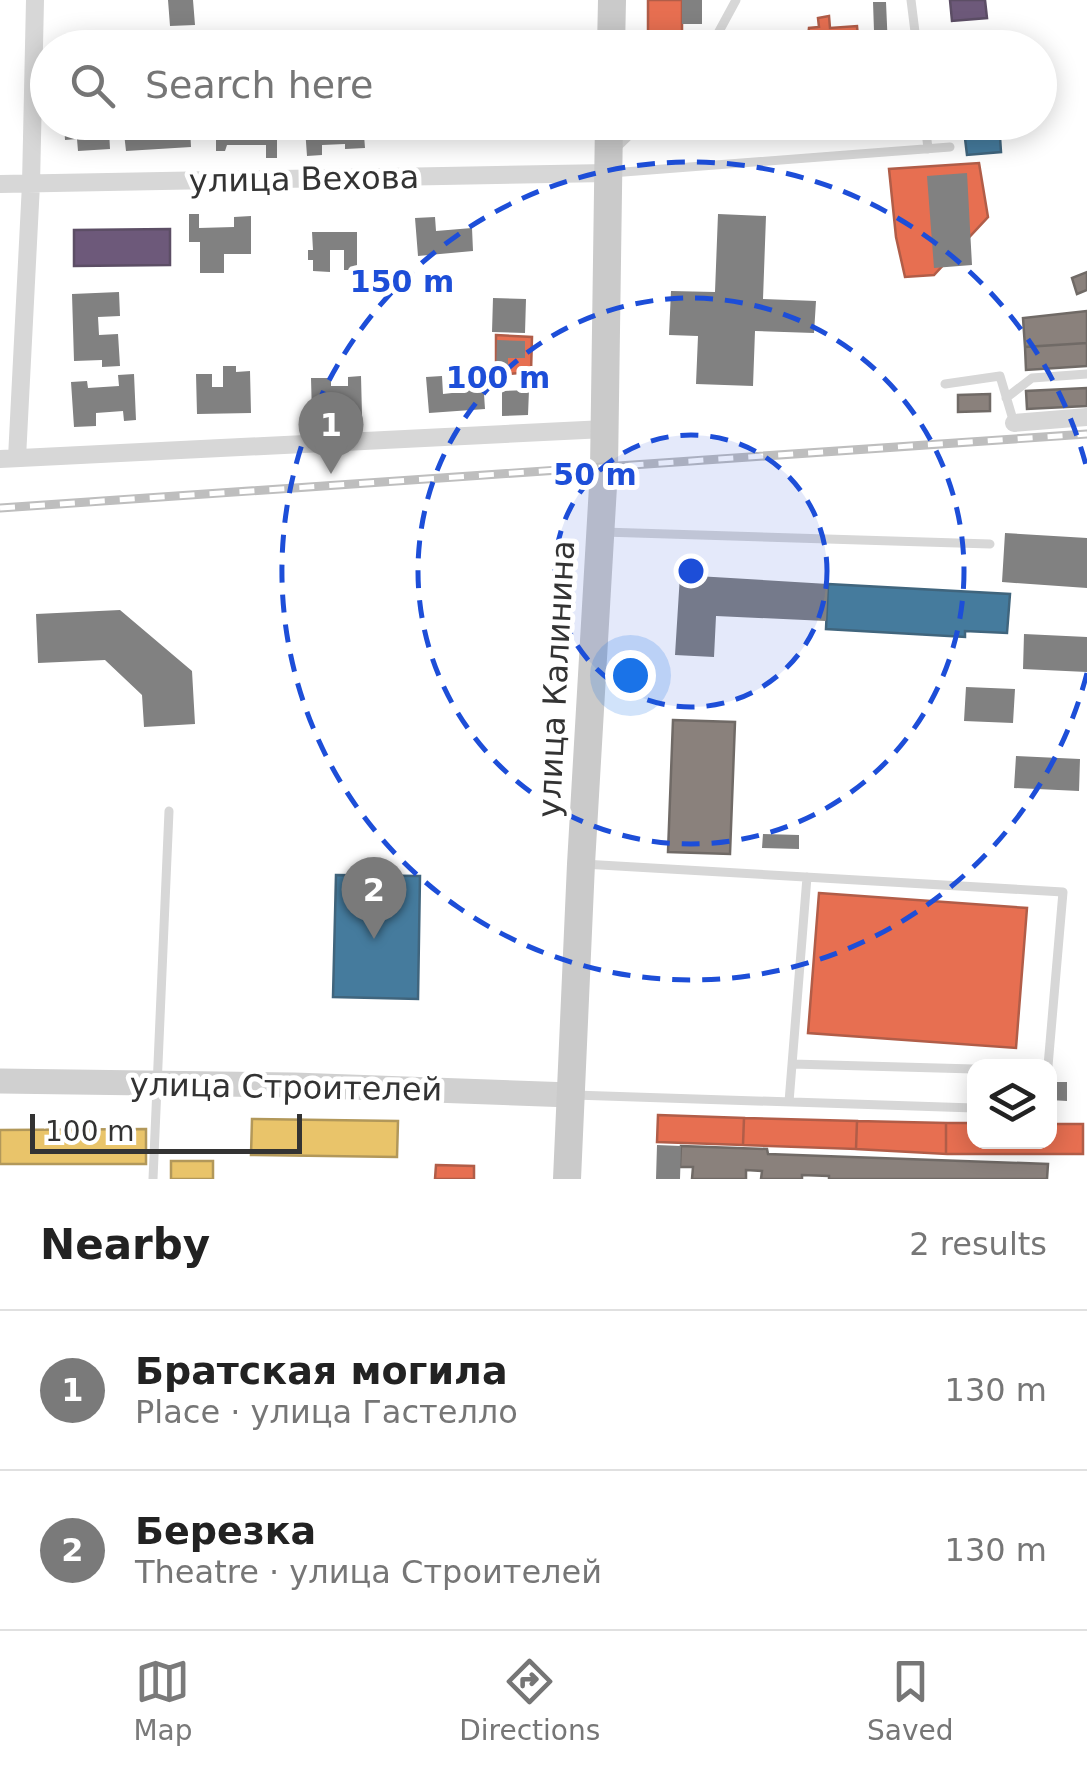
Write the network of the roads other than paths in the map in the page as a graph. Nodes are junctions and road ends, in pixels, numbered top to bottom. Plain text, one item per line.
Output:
1 (34, 0) edge
2 (612, 0) edge
3 (736, 0) edge
4 (912, 0) edge
5 (34, 30) edge
6 (611, 30) edge
7 (720, 30) edge
8 (914, 30) edge
9 (32, 140) edge
10 (609, 140) edge
11 (628, 140) edge
12 (927, 140) edge
13 (950, 147) dead end
14 (928, 149) junction
15 (608, 164) junction
16 (0, 184) edge
17 (31, 184) junction
18 (1087, 374) edge
19 (945, 384) dead end
20 (1006, 398) junction
21 (1087, 418) edge
22 (1014, 423) joint
23 (605, 429) junction
24 (9, 458) edge
25 (600, 532) junction
26 (990, 544) dead end
27 (169, 811) dead end
28 (581, 864) junction
29 (807, 877) junction
30 (1049, 1059) edge
31 (792, 1064) junction
32 (967, 1069) edge
33 (0, 1082) edge
34 (155, 1083) junction
35 (571, 1094) junction
36 (789, 1102) junction
37 (967, 1108) edge
38 (153, 1179) edge
39 (567, 1179) edge

1 - 5 street
2 - 6 main road
3 - 7 lane
4 - 8 lane
9 - 17 street
10 - 15 main road, улица Калинина
11 - 15 lane
12 - 14 lane
13 - 14 lane
14 - 15 lane
15 - 17 street, улица Вехова
15 - 23 main road, улица Калинина
16 - 17 street, улица Вехова
17 - 24 street
18 - 20 lane
19 - 20 lane
20 - 22 lane
21 - 22 street
23 - 24 street
23 - 25 main road, улица Калинина
25 - 26 lane
25 - 28 main road, улица Калинина
27 - 34 lane
28 - 29 lane
28 - 35 main road, улица Калинина
29 - 30 lane
29 - 31 lane
31 - 32 lane
31 - 36 lane
33 - 34 main road, улица Строителей
34 - 35 main road, улица Строителей
34 - 38 lane
35 - 36 lane
35 - 39 main road, улица Калинина
36 - 37 lane

